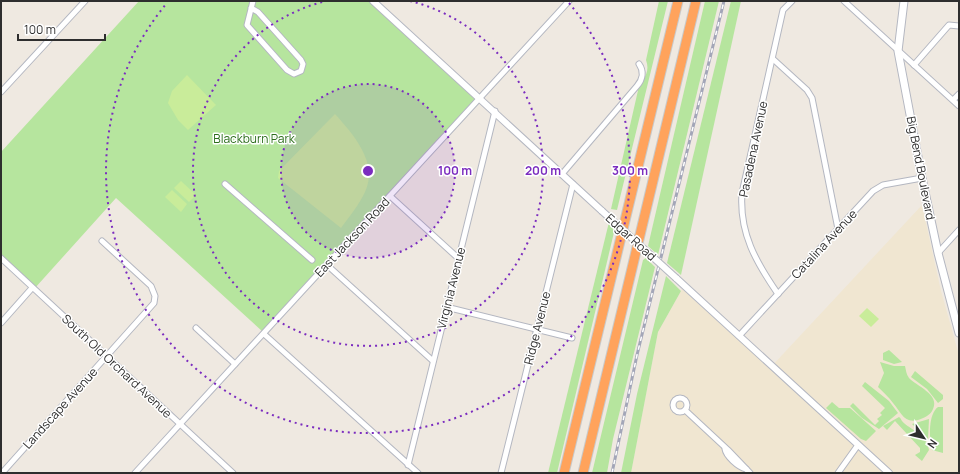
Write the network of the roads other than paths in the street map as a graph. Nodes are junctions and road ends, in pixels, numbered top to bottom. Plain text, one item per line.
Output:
1 (84, 1) edge
2 (253, 1) edge
3 (373, 1) edge
4 (569, 1) edge
5 (678, 1) edge
6 (696, 1) edge
7 (792, 1) edge
8 (844, 1) edge
9 (904, 1) edge
10 (251, 8) junction
11 (959, 26) edge
12 (898, 51) junction
13 (773, 59) junction
14 (639, 64) dead end
15 (914, 65) junction
16 (1, 92) edge
17 (959, 94) edge
18 (480, 97) junction
19 (953, 100) junction
20 (959, 106) edge
21 (494, 111) junction
22 (562, 174) junction
23 (922, 178) junction
24 (225, 184) dead end
25 (573, 184) junction
26 (390, 196) junction
27 (838, 229) junction
28 (959, 230) edge
29 (102, 241) dead end
30 (938, 253) junction
31 (1, 258) edge
32 (458, 258) junction
33 (312, 260) dead end
34 (327, 265) junction
35 (32, 288) junction
36 (778, 294) junction
37 (446, 307) junction
38 (1, 323) edge
39 (196, 328) dead end
40 (536, 329) junction
41 (959, 333) edge
42 (264, 334) junction
43 (740, 336) junction
44 (572, 338) dead end
45 (107, 357) junction
46 (433, 361) junction
47 (236, 364) junction
48 (685, 410) dead end
49 (180, 424) junction
50 (858, 445) junction
51 (408, 464) junction
52 (748, 471) edge
53 (2, 473) edge
54 (135, 473) edge
55 (233, 473) edge
56 (418, 473) edge
57 (501, 473) edge
58 (564, 473) edge
59 (583, 473) edge
60 (838, 473) edge
61 (889, 473) edge

1 - 16 street
2 - 10 street
3 - 18 street, Edgar Road
4 - 18 street, East Jackson Road
5 - 58 highway
6 - 59 highway
7 - 13 street, Pasadena Avenue
8 - 12 street
9 - 12 main road, Big Bend Boulevard
10 - 10 street
11 - 15 street
12 - 15 street
12 - 23 main road, Big Bend Boulevard
13 - 27 street
13 - 36 street, Pasadena Avenue
14 - 22 street
15 - 19 street
17 - 19 street
18 - 21 street, Edgar Road
18 - 26 street, East Jackson Road
19 - 20 street
21 - 22 street, Edgar Road
21 - 32 street, Virginia Avenue
22 - 25 street, Edgar Road
23 - 27 street, Catalina Avenue
23 - 30 main road, Big Bend Boulevard
24 - 33 street
25 - 40 street, Ridge Avenue
25 - 43 street, Edgar Road, bridge
26 - 32 street
26 - 34 street, East Jackson Road
27 - 36 street, Catalina Avenue
28 - 30 street
29 - 45 street, Landscape Avenue
30 - 41 main road, Big Bend Boulevard
31 - 35 street, South Old Orchard Avenue
32 - 37 street, Virginia Avenue
34 - 42 street, East Jackson Road
34 - 46 street
35 - 38 street
35 - 45 street, South Old Orchard Avenue
36 - 43 street, Catalina Avenue
37 - 40 street
37 - 46 street, Virginia Avenue
39 - 47 street
40 - 44 street
40 - 57 street, Ridge Avenue
42 - 47 street, East Jackson Road
42 - 51 street
43 - 50 street, Edgar Road
45 - 49 street, South Old Orchard Avenue
45 - 53 street, Landscape Avenue
46 - 51 street, Virginia Avenue
47 - 49 street, East Jackson Road
48 - 52 street
49 - 54 street, East Jackson Road
49 - 55 street, South Old Orchard Avenue
50 - 60 street
50 - 61 street, Edgar Road
51 - 56 street

